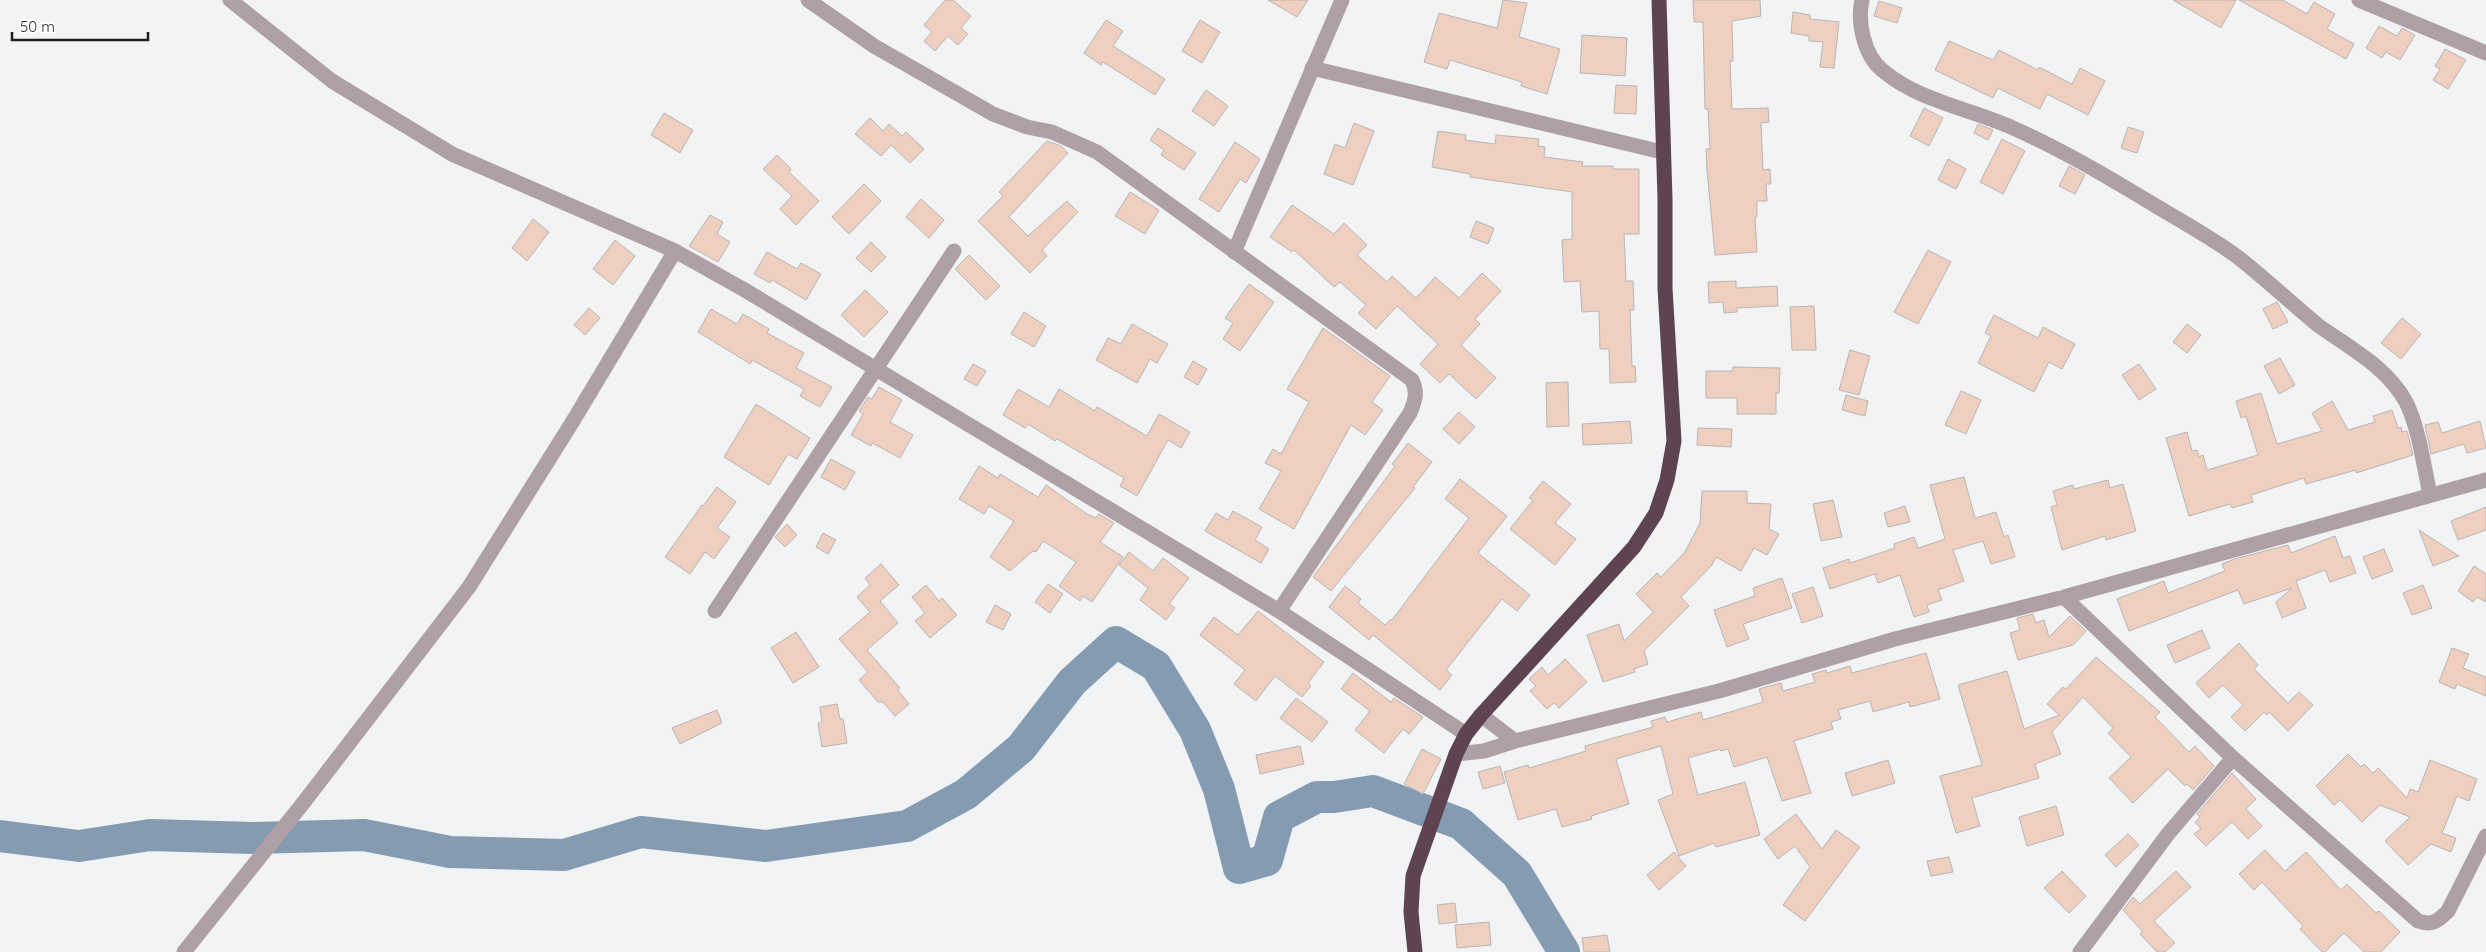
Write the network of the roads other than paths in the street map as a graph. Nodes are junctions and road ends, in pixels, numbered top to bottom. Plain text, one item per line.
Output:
1 (230, 0) edge
2 (808, 0) edge
3 (1342, 0) edge
4 (1659, 0) edge
5 (1862, 0) edge
6 (2359, 0) edge
7 (2486, 52) edge
8 (1312, 68) junction
9 (1662, 152) junction
10 (675, 251) junction
11 (954, 251) dead end
12 (1234, 252) junction
13 (875, 368) junction
14 (2486, 480) edge
15 (2430, 496) junction
16 (2064, 597) junction
17 (1279, 610) junction
18 (715, 612) dead end
19 (1481, 715) junction
20 (1466, 734) junction
21 (1515, 741) junction
22 (1456, 754) junction
23 (2233, 758) junction
24 (2486, 836) edge
25 (184, 952) edge
26 (1415, 952) edge
27 (2080, 952) edge

1 - 10 street
2 - 12 street
3 - 8 street
4 - 9 highway
5 - 15 street
6 - 7 street
8 - 9 street
8 - 12 street
9 - 19 highway
10 - 13 street
10 - 25 street
11 - 13 street
12 - 17 street
13 - 17 street
13 - 18 street
14 - 15 street
15 - 16 street
16 - 21 street
16 - 23 street
17 - 20 street
19 - 20 highway
19 - 21 street
20 - 22 highway
21 - 22 street
22 - 26 highway
23 - 24 street
23 - 27 street

